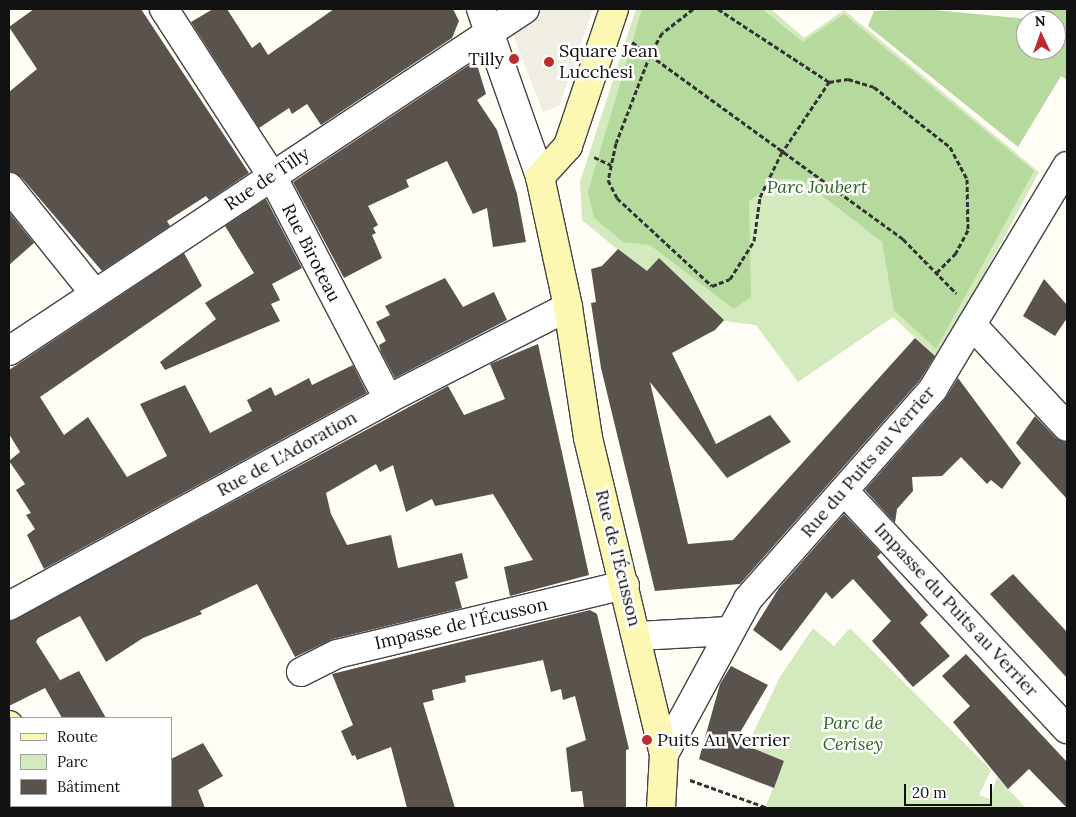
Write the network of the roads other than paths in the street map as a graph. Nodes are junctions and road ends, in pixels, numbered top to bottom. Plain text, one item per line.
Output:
1 (164, 9) edge
2 (525, 9) edge
3 (611, 18) edge
4 (486, 20) edge
5 (1067, 166) edge
6 (272, 176) junction
7 (540, 177) junction
8 (9, 187) edge
9 (95, 294) junction
10 (568, 307) junction
11 (975, 320) junction
12 (9, 351) edge
13 (388, 400) junction
14 (1067, 427) edge
15 (844, 492) junction
16 (625, 585) junction
17 (9, 606) edge
18 (729, 631) junction
19 (638, 636) junction
20 (301, 672) dead end
21 (1067, 729) edge
22 (664, 762) junction
23 (661, 808) edge

1 - 6 street, Rue Biroteau
2 - 4 street, Rue de Tilly
3 - 7 street
4 - 6 street, Rue de Tilly
4 - 7 street
5 - 11 street, Rue du Puits au Verrier
6 - 9 street, Rue de Tilly
6 - 13 street, Rue Biroteau
7 - 10 street, Rue de l'Écusson
8 - 9 street
9 - 12 street, Rue de Tilly
10 - 13 street, Rue de L'Adoration
10 - 16 street, Rue de l'Écusson
11 - 14 street
11 - 15 street, Rue du Puits au Verrier
13 - 17 street, Rue de L'Adoration
15 - 18 street, Rue du Puits au Verrier
15 - 21 street, Impasse du Puits au Verrier
16 - 19 street, Rue de l'Écusson
16 - 20 street, Impasse de l'Écusson
18 - 19 street
18 - 22 street, Rue du Puits au Verrier
19 - 22 street, Rue de l'Écusson
22 - 23 street, Rue de l'Écusson

